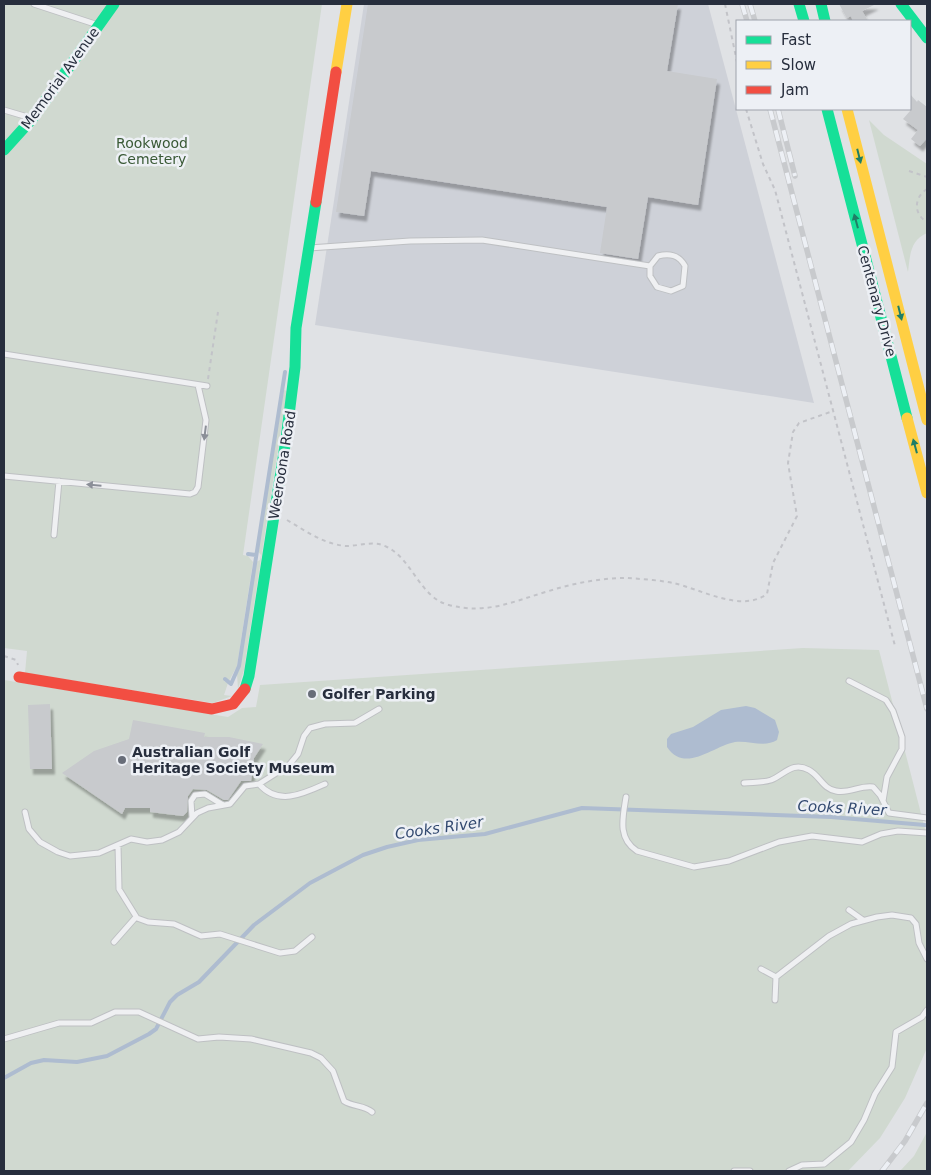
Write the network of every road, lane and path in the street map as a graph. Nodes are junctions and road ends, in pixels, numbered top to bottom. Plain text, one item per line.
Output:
1 (34, 4) edge
2 (114, 4) edge
3 (347, 4) edge
4 (725, 4) edge
5 (799, 4) edge
6 (821, 4) edge
7 (902, 4) edge
8 (804, 20) edge
9 (825, 20) edge
10 (99, 25) junction
11 (927, 38) edge
12 (736, 57) edge
13 (4, 110) edge
14 (746, 110) edge
15 (827, 110) edge
16 (847, 110) edge
17 (32, 119) junction
18 (4, 150) edge
19 (909, 171) dead end
20 (927, 177) edge
21 (927, 189) edge
22 (927, 222) edge
23 (308, 248) junction
24 (650, 266) junction
25 (218, 312) dead end
26 (4, 354) edge
27 (198, 385) junction
28 (207, 386) joint
29 (833, 411) junction
30 (927, 420) edge
31 (4, 476) edge
32 (59, 481) junction
33 (927, 493) edge
34 (274, 514) junction
35 (54, 535) dead end
36 (896, 646) dead end
37 (19, 677) dead end
38 (849, 681) dead end
39 (379, 709) dead end
40 (744, 783) dead end
41 (259, 784) junction
42 (325, 784) dead end
43 (626, 797) dead end
44 (883, 804) junction
45 (224, 805) junction
46 (25, 812) dead end
47 (192, 817) junction
48 (927, 818) edge
49 (927, 833) edge
50 (118, 845) junction
51 (849, 910) dead end
52 (136, 917) junction
53 (863, 920) junction
54 (312, 937) dead end
55 (114, 942) dead end
56 (927, 959) edge
57 (762, 970) dead end
58 (776, 977) junction
59 (775, 1000) dead end
60 (927, 1010) edge
61 (4, 1039) edge
62 (372, 1112) dead end
63 (734, 1171) edge
64 (750, 1171) edge
65 (789, 1171) edge

1 - 10 lane
2 - 10 main road, Memorial Avenue
3 - 23 main road, Weeroona Road
4 - 12 path
5 - 8 main road
6 - 9 main road
7 - 11 main road
10 - 17 main road, Memorial Avenue
13 - 17 lane
14 - 29 path
33 -> 15 main road, Centenary Drive
16 -> 30 main road, Centenary Drive
17 - 18 main road, Memorial Avenue
19 - 20 path
21 - 22 path
23 - 24 lane
23 - 34 main road, Weeroona Road
24 - 24 lane
25 - 28 path
26 - 27 lane
27 - 28 lane
27 -> 32 lane
29 - 34 path
29 - 36 path
31 - 32 lane
32 - 35 lane
34 - 37 main road, Weeroona Road
38 - 44 lane
39 - 41 lane
40 - 44 lane
41 - 42 lane
41 - 45 lane
43 - 49 lane
44 - 48 lane
45 - 47 lane
45 - 47 lane
46 - 50 lane
47 - 50 lane
50 - 52 lane
51 - 53 lane
52 - 54 lane
52 - 55 lane
53 - 56 lane
53 - 58 lane
57 - 58 lane
58 - 59 lane
60 - 65 lane
61 - 62 lane
63 - 64 lane

